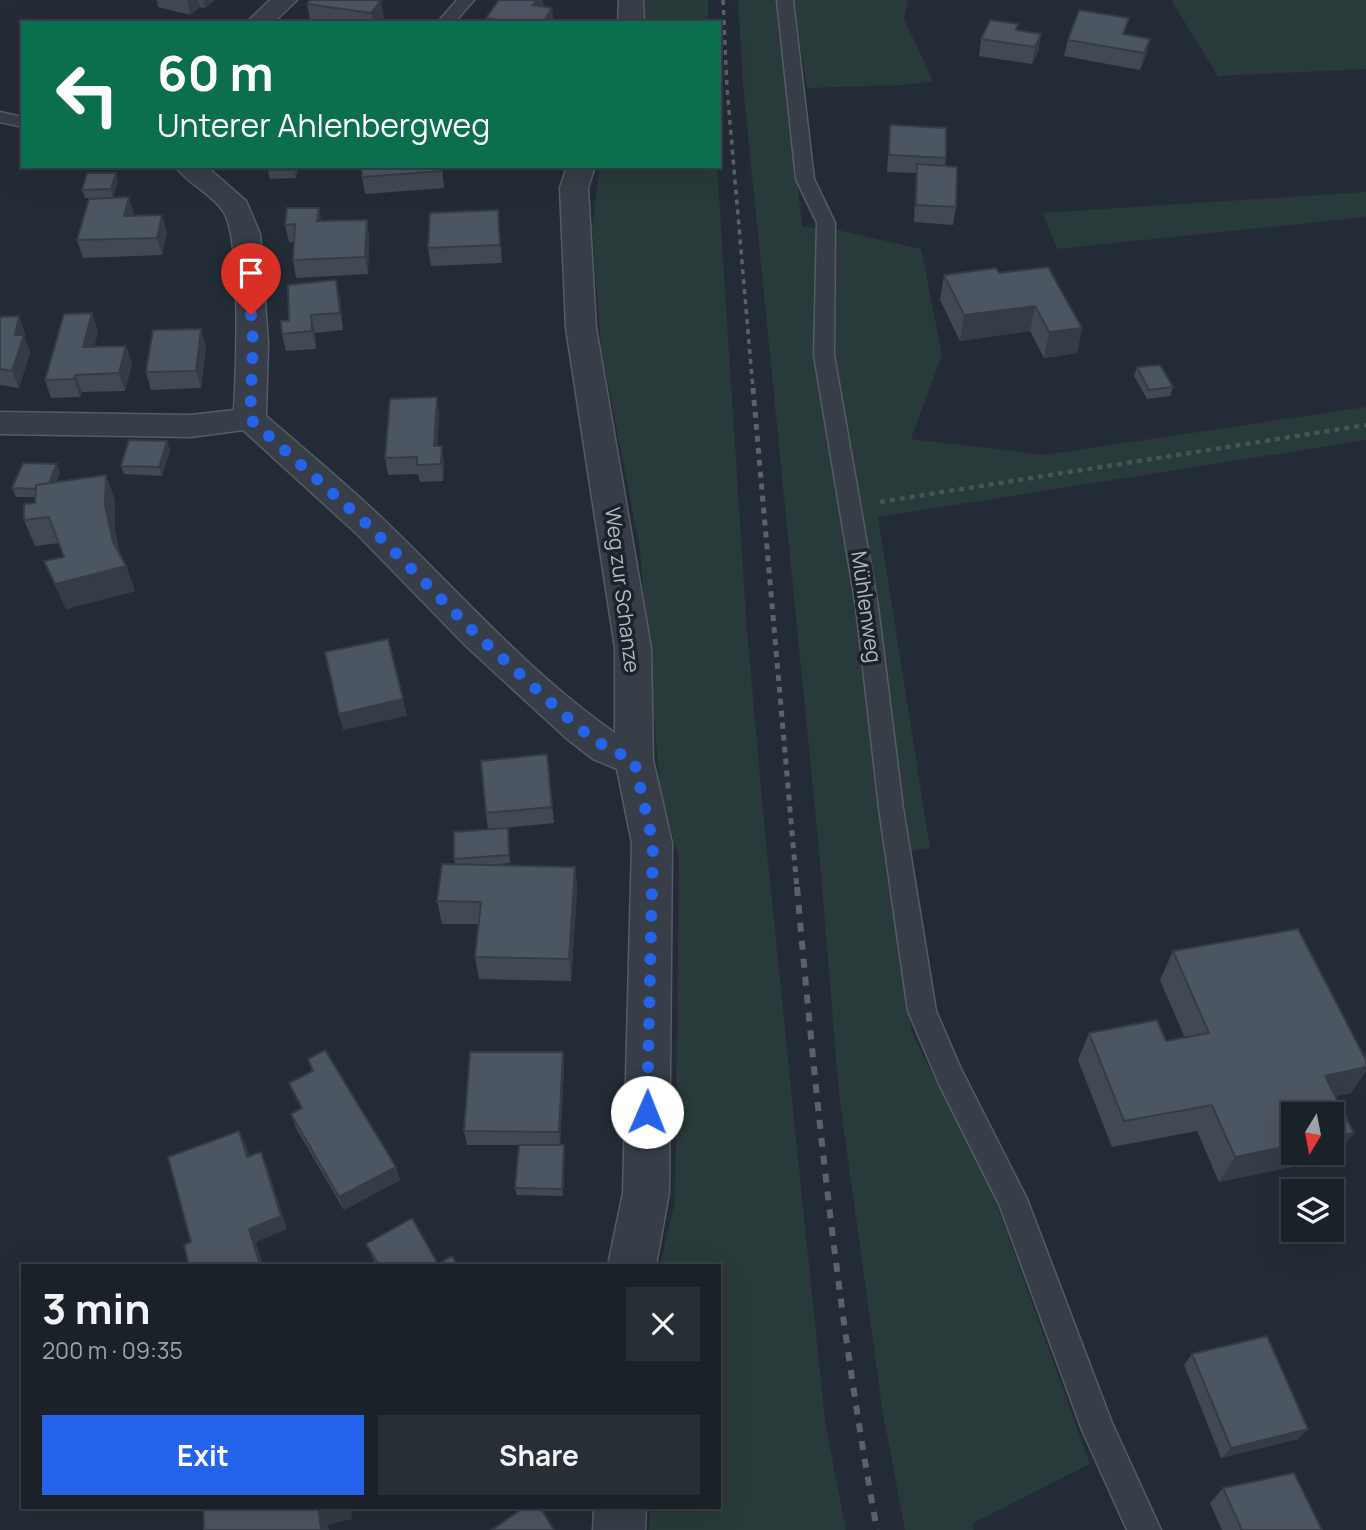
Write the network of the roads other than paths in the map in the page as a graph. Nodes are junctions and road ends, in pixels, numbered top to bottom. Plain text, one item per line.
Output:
1 (285, 0) edge
2 (466, 0) edge
3 (631, 0) edge
4 (785, 0) edge
5 (260, 21) edge
6 (447, 21) edge
7 (631, 21) edge
8 (0, 117) edge
9 (21, 122) edge
10 (191, 168) edge
11 (580, 168) edge
12 (250, 419) junction
13 (0, 423) edge
14 (634, 760) junction
15 (632, 1264) edge
16 (620, 1509) edge
17 (619, 1530) edge
18 (1144, 1530) edge

1 - 5 street
2 - 6 lane
3 - 7 street
4 - 18 lane, Mühlenweg
8 - 9 lane
10 - 12 street
11 - 14 street, Weg zur Schanze
12 - 13 street
12 - 14 street
14 - 15 street, Weg zur Schanze
16 - 17 street

